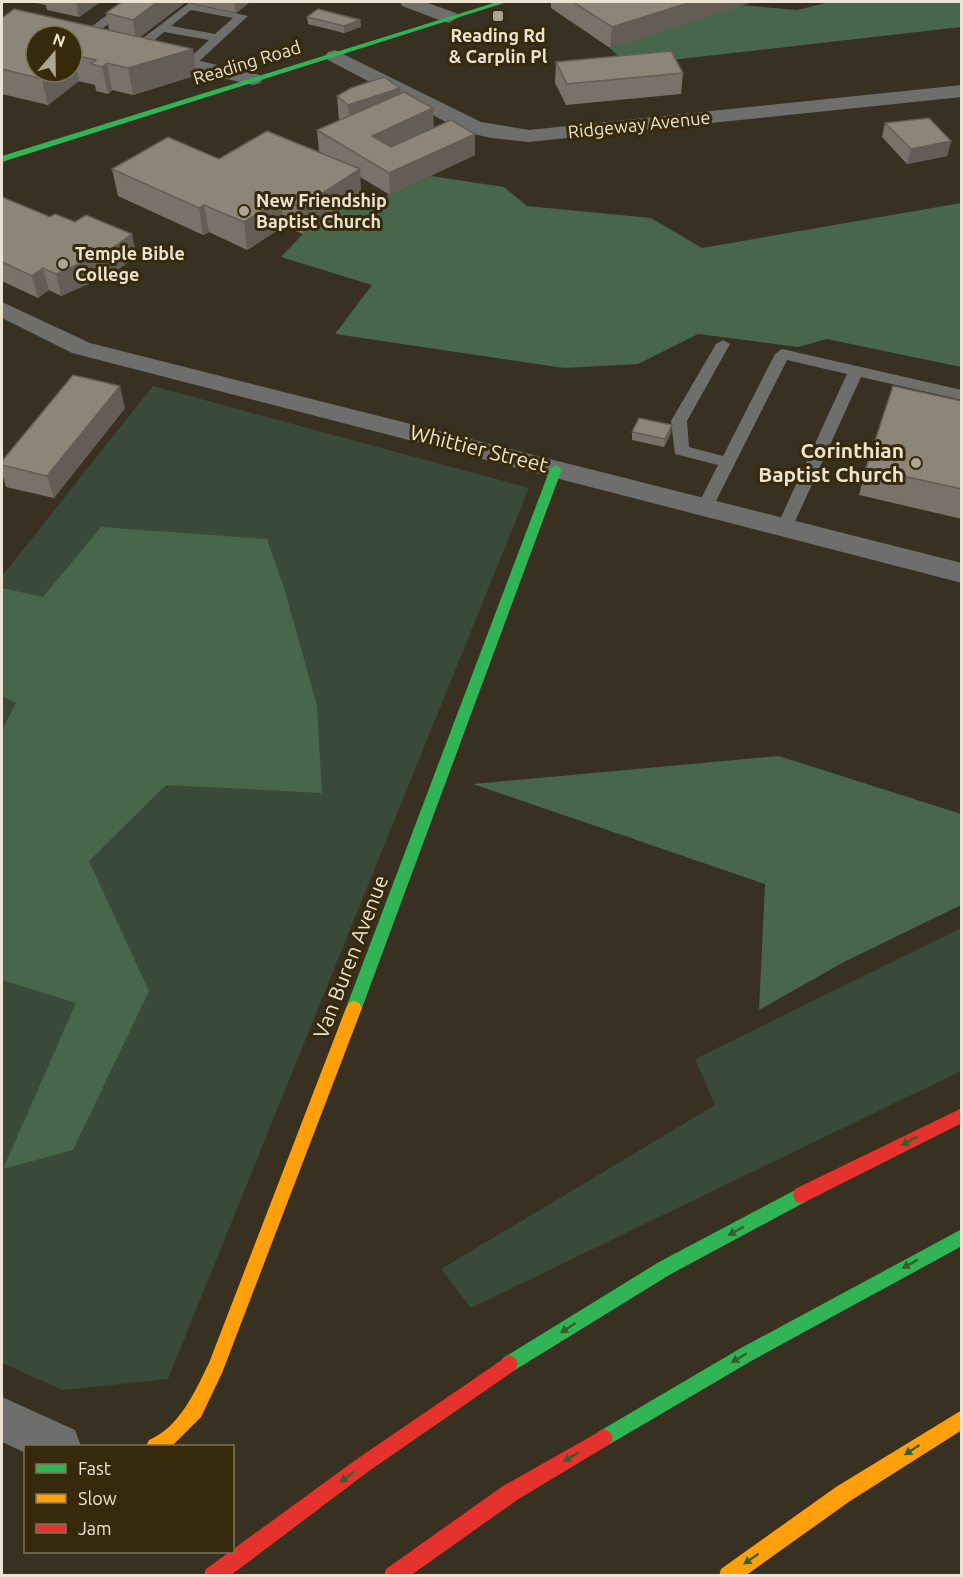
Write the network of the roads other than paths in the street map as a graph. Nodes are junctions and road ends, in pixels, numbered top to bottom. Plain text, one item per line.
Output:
1 (409, 2) edge
2 (502, 2) edge
3 (127, 5) edge
4 (139, 12) edge
5 (449, 17) junction
6 (169, 20) junction
7 (84, 28) edge
8 (218, 38) junction
9 (84, 39) edge
10 (134, 51) junction
11 (335, 56) junction
12 (189, 64) junction
13 (252, 79) junction
14 (962, 91) edge
15 (2, 159) edge
16 (2, 309) edge
17 (723, 344) dead end
18 (856, 370) junction
19 (962, 395) edge
20 (728, 463) junction
21 (556, 469) junction
22 (705, 507) junction
23 (784, 528) junction
24 (962, 573) edge
25 (962, 1115) edge
26 (962, 1237) edge
27 (2, 1419) edge
28 (962, 1419) edge
29 (57, 1445) edge
30 (159, 1445) edge
31 (213, 1575) edge
32 (393, 1575) edge
33 (728, 1575) edge

1 - 5 street
2 - 5 main road, Reading Road
3 - 4 lane
3 - 7 lane
5 - 11 main road, Reading Road
6 - 8 lane
6 - 8 lane
6 - 10 lane
8 - 12 lane
9 - 10 street
10 - 12 street
11 - 13 main road, Reading Road
11 - 14 street, Ridgeway Avenue
12 - 13 street
13 - 15 main road, Reading Road
16 - 21 street, Whittier Street
17 - 20 lane
18 - 19 lane
18 - 20 lane
18 - 23 lane
20 - 22 lane
21 - 22 street, Whittier Street
21 - 30 main road, Van Buren Avenue
22 - 23 street, Whittier Street
23 - 24 street, Whittier Street
25 -> 31 main road
26 -> 32 main road
27 - 29 street
28 -> 33 main road

